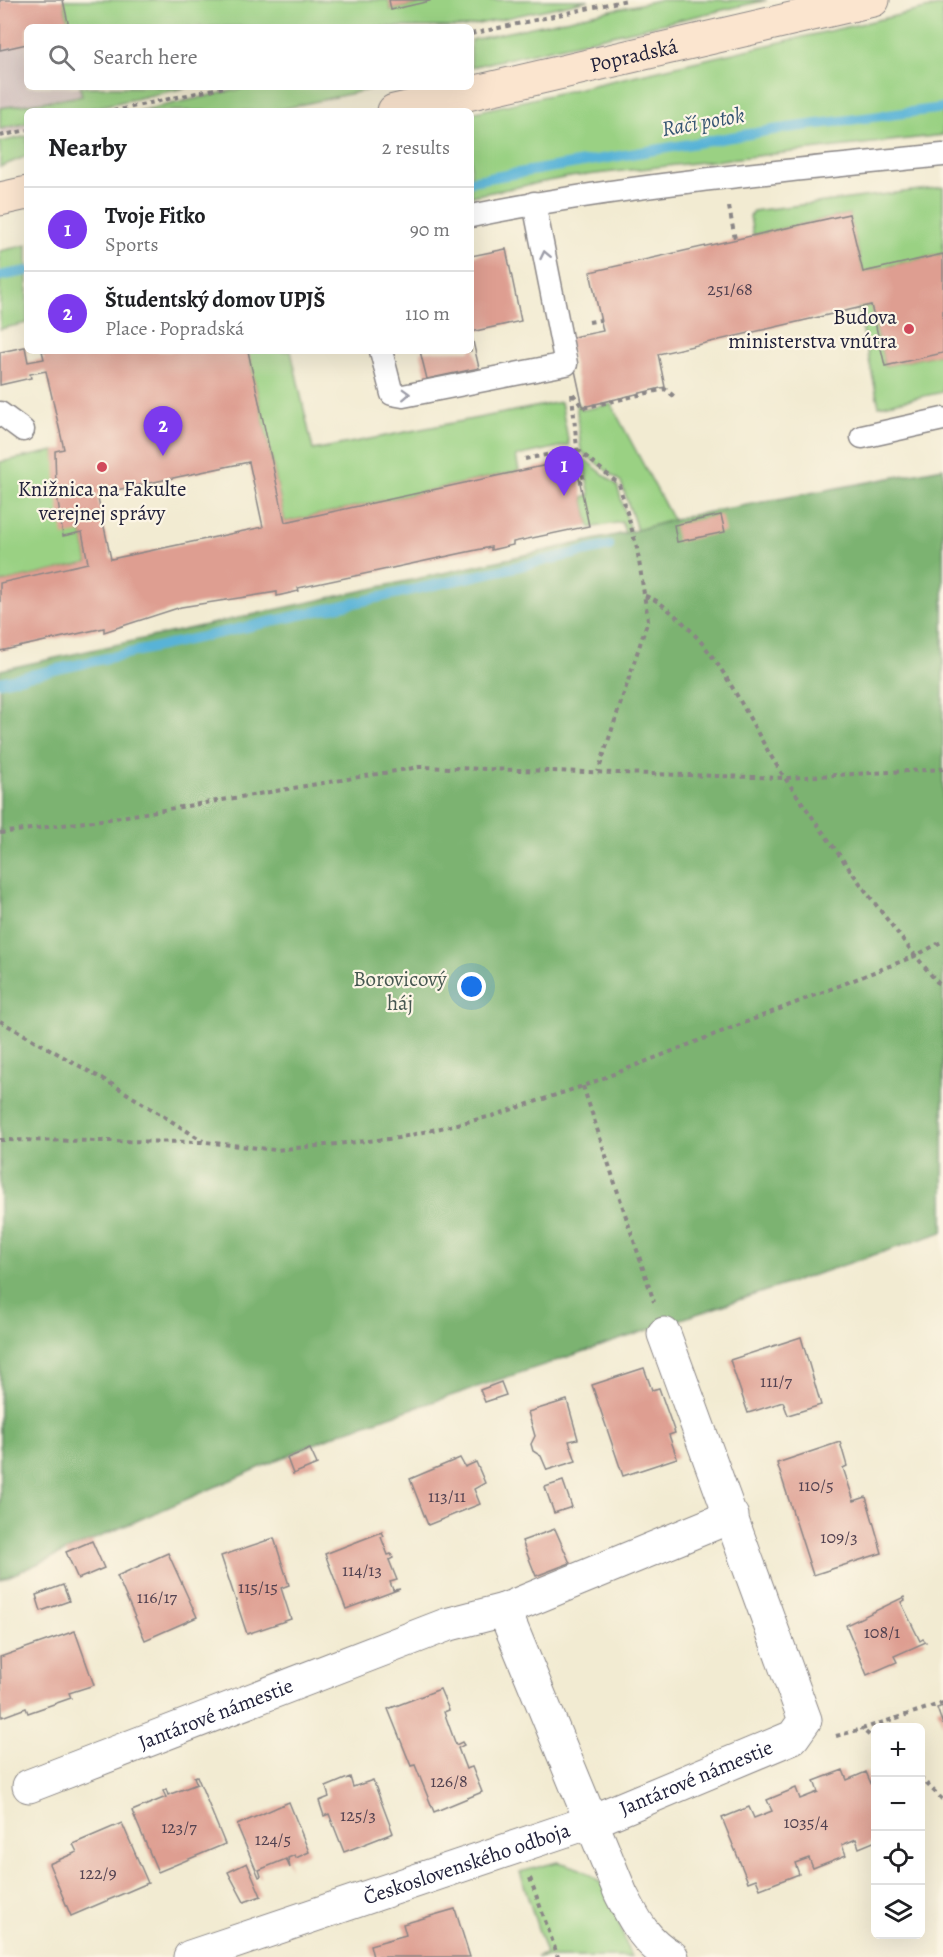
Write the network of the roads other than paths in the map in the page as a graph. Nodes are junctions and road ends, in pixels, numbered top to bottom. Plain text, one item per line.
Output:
1 (873, 0) edge
2 (407, 108) edge
3 (943, 155) edge
4 (24, 194) edge
5 (0, 199) edge
6 (534, 203) junction
7 (474, 215) edge
8 (382, 354) edge
9 (0, 413) edge
10 (943, 419) edge
11 (23, 430) dead end
12 (862, 437) dead end
13 (664, 1334) road end
14 (732, 1516) junction
15 (504, 1610) junction
16 (29, 1786) dead end
17 (590, 1822) junction
18 (190, 1957) edge
19 (672, 1957) edge

1 - 2 street, Popradská
3 - 6 lane
4 - 5 street
6 - 7 lane
8 -> 6 lane
9 - 11 lane
10 - 12 lane
13 - 14 street, Jantárové námestie
14 - 15 street, Jantárové námestie
14 - 17 street, Jantárové námestie
15 - 16 street, Jantárové námestie
15 - 17 street
17 - 18 street, Československého odboja
17 - 19 street, Československého odboja

